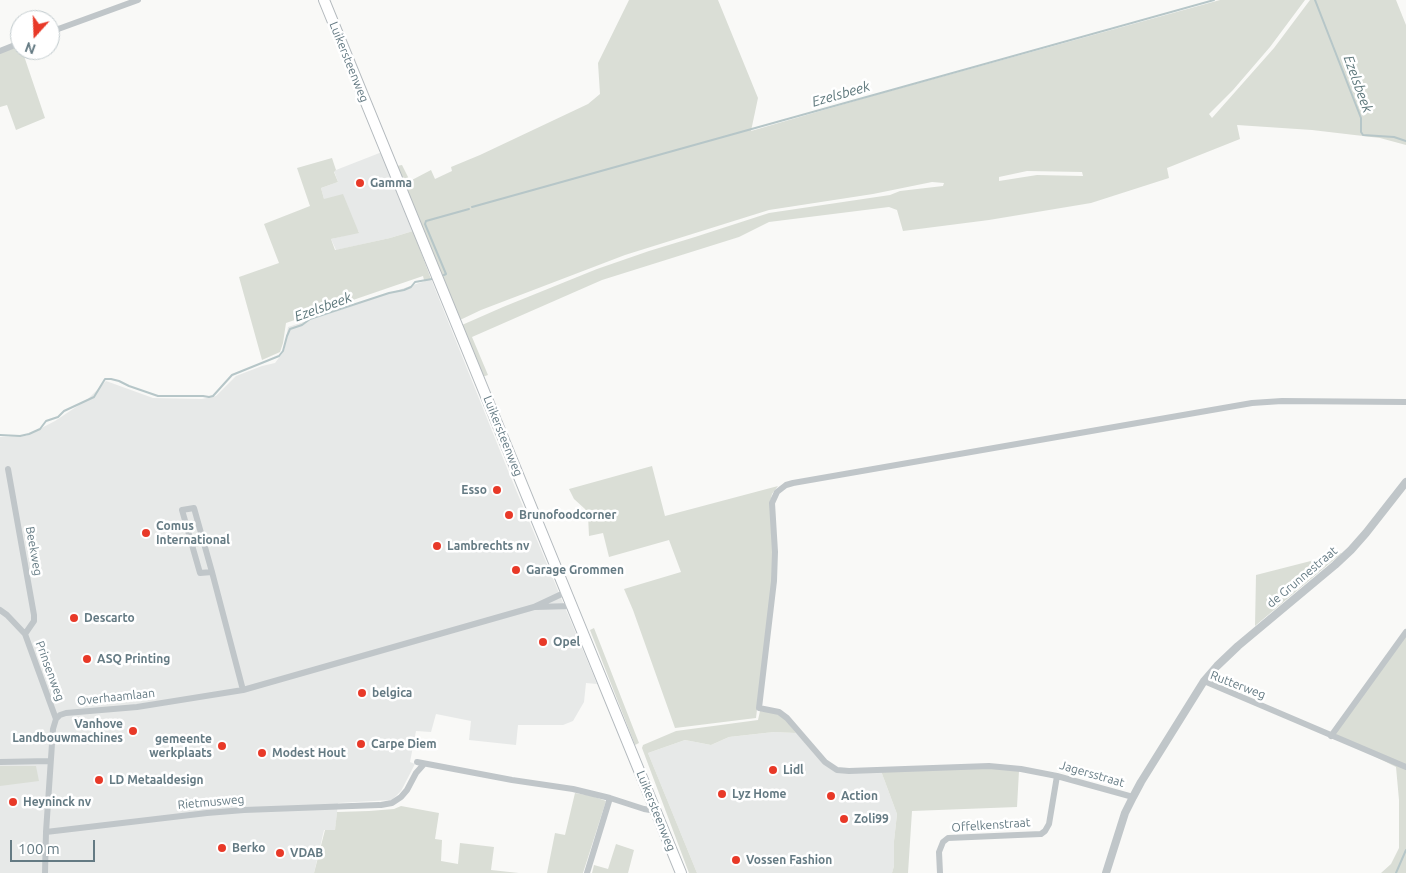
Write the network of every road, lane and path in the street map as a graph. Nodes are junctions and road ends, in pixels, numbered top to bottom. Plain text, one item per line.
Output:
1 (138, 0) edge
2 (324, 0) edge
3 (60, 28) edge
4 (1406, 402) edge
5 (8, 470) dead end
6 (1406, 482) edge
7 (212, 572) junction
8 (566, 592) junction
9 (572, 606) junction
10 (534, 608) junction
11 (0, 610) edge
12 (1406, 632) edge
13 (25, 634) junction
14 (1204, 681) junction
15 (243, 690) junction
16 (56, 719) junction
17 (1331, 736) junction
18 (50, 761) junction
19 (0, 762) edge
20 (1406, 767) edge
21 (1057, 776) junction
22 (1133, 797) junction
23 (610, 798) junction
24 (656, 811) junction
25 (46, 832) junction
26 (1107, 872) edge
27 (45, 873) edge
28 (587, 873) edge
29 (681, 873) edge
30 (940, 873) edge

1 - 3 street
2 - 8 main road, Luikersteenweg
4 - 21 street, Jagersstraat
5 - 13 street, Beekweg
6 - 14 street, de Grunnestraat
7 - 7 street
7 - 15 street
8 - 9 main road, Luikersteenweg
8 - 10 street, Overhaamlaan
9 - 10 street, Overhaamlaan
9 - 24 main road, Luikersteenweg
10 - 15 street, Overhaamlaan
11 - 13 street, Prinsenweg
12 - 17 street
13 - 16 street, Prinsenweg
14 - 17 street, Rutterweg
14 - 22 street, Rutterweg
15 - 16 street, Overhaamlaan
16 - 18 street
17 - 20 street, Rutterweg
18 - 19 street
18 - 25 street
21 - 22 street, Jagersstraat
21 - 30 street, Offelkenstraat
22 - 26 street, Rutterweg
23 - 24 street, Rietmusweg
23 - 25 street, Rietmusweg
23 - 28 street
24 - 29 main road, Luikersteenweg
25 - 27 street

